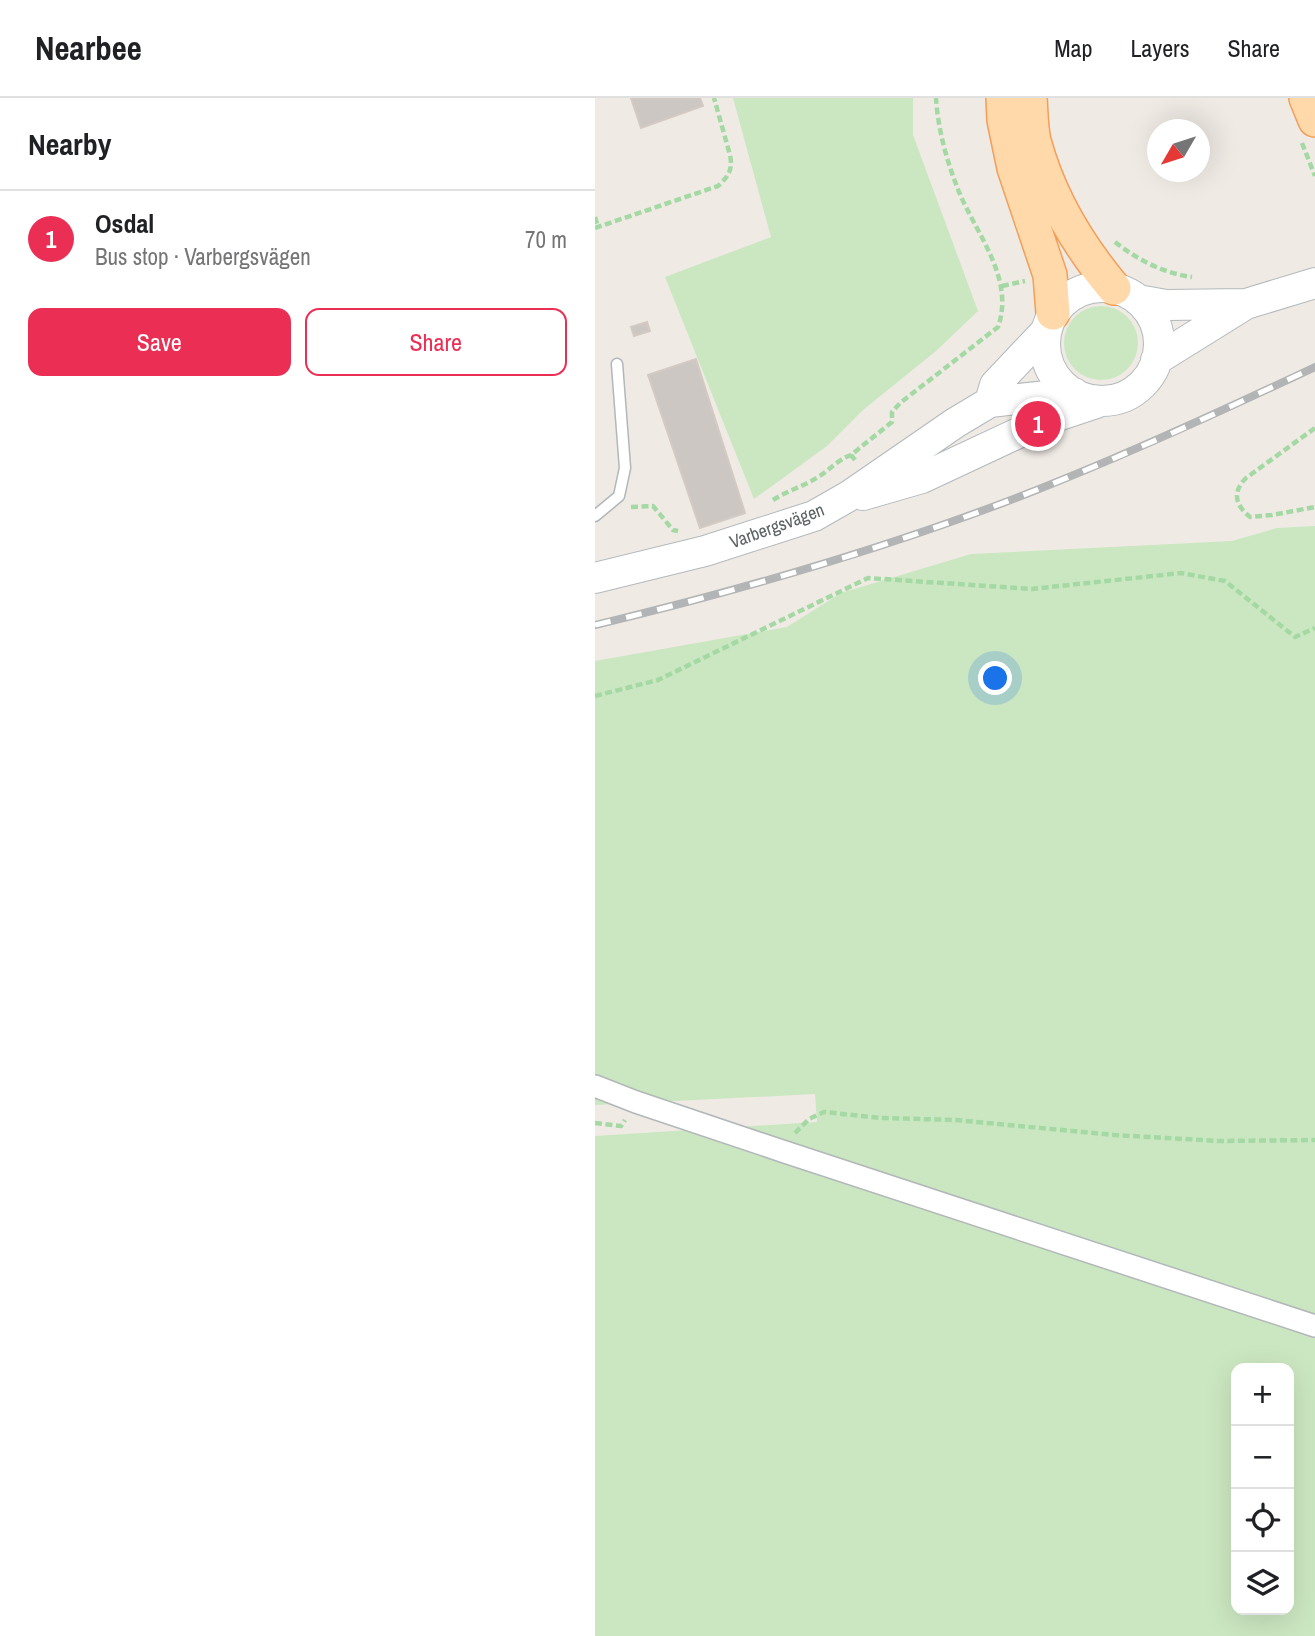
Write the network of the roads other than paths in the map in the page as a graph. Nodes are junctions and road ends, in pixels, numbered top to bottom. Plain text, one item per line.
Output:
1 (1003, 98) edge
2 (1030, 98) edge
3 (1306, 98) edge
4 (1308, 129) edge
5 (1315, 283) edge
6 (1126, 294) junction
7 (1246, 304) junction
8 (1050, 322) junction
9 (1156, 360) junction
10 (617, 364) dead end
11 (1074, 393) junction
12 (1103, 401) junction
13 (1002, 402) junction
14 (849, 496) junction
15 (595, 516) edge
16 (595, 578) edge
17 (595, 1086) edge
18 (1315, 1326) edge

1 - 8 main road
2 - 6 main road
3 - 4 main road
5 - 7 main road
6 - 7 main road
6 - 8 main road
6 - 9 main road
7 - 9 main road
8 - 11 main road
8 - 13 main road
9 - 12 main road
10 - 15 lane
11 - 12 main road
11 - 13 main road
12 - 14 main road
13 - 14 main road, Varbergsvägen
14 - 16 main road, Varbergsvägen
17 - 18 street

